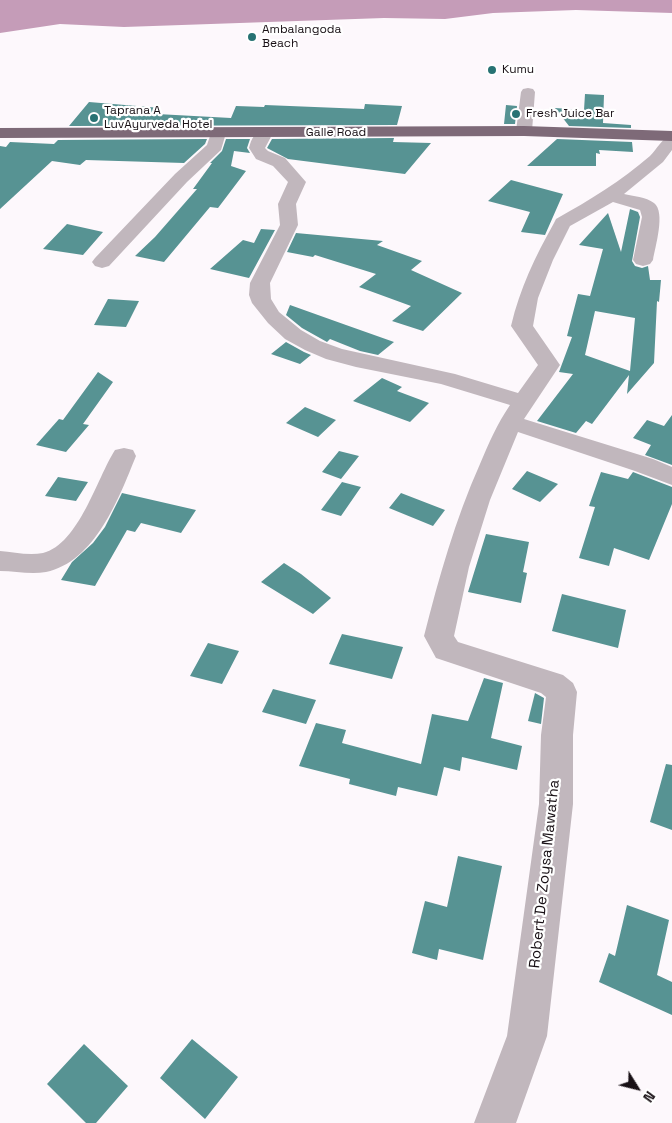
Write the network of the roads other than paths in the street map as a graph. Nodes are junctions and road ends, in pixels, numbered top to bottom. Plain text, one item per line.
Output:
1 (528, 92) dead end
2 (524, 131) junction
3 (0, 133) edge
4 (218, 133) junction
5 (265, 133) junction
6 (672, 138) edge
7 (610, 196) junction
8 (643, 260) dead end
9 (102, 262) dead end
10 (517, 412) junction
11 (124, 456) dead end
12 (672, 476) edge
13 (0, 560) edge
14 (495, 1123) edge

1 - 2 street
2 - 5 highway, Galle Road
2 - 6 highway, Galle Road
3 - 4 highway, Galle Road
4 - 5 highway, Galle Road
4 - 9 street
5 - 10 street
6 - 7 street, Robert De Zoysa Mawatha
7 - 8 street
7 - 10 street, Robert De Zoysa Mawatha
10 - 12 street
10 - 14 street, Robert De Zoysa Mawatha
11 - 13 street

